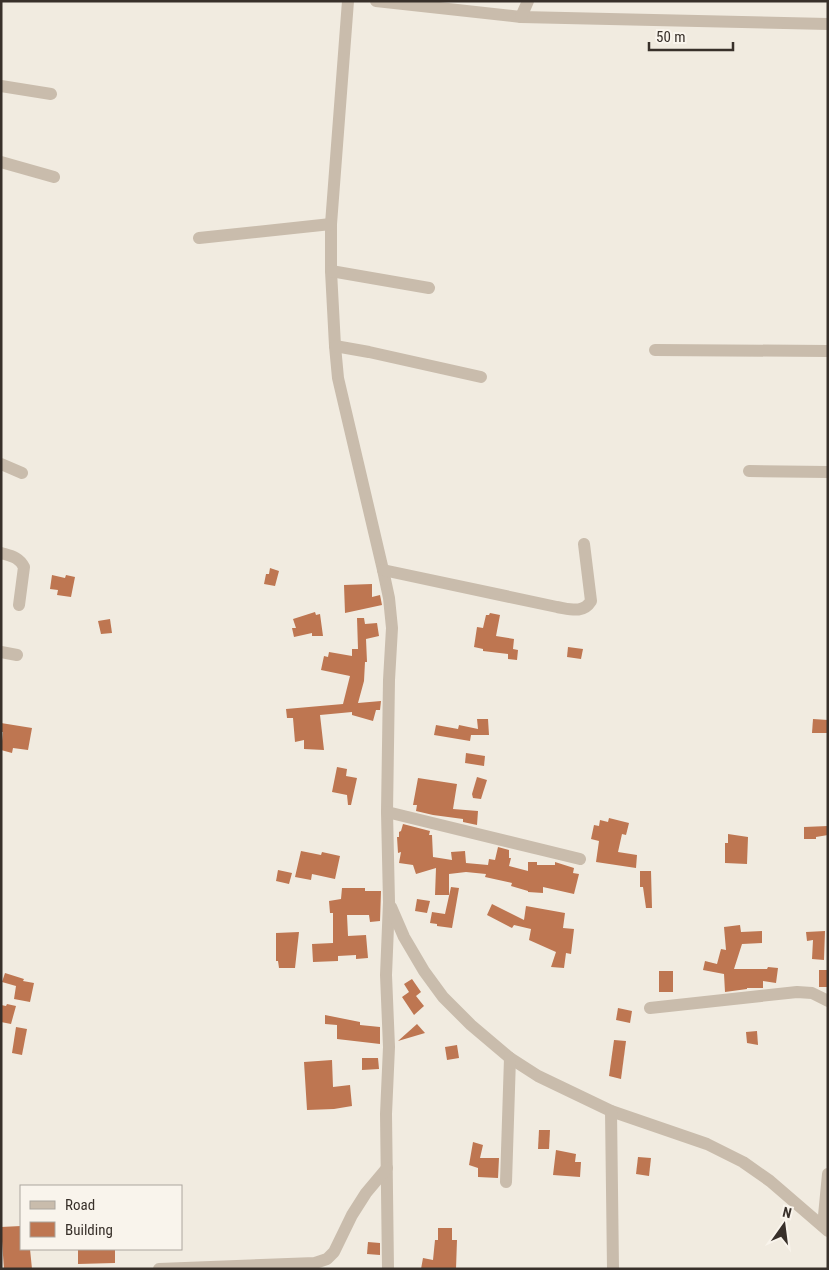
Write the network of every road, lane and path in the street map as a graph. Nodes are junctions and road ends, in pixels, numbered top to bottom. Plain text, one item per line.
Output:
1 (348, 1) edge
2 (376, 1) edge
3 (522, 1) edge
4 (528, 1) edge
5 (522, 17) junction
6 (828, 24) edge
7 (1, 86) edge
8 (51, 94) dead end
9 (1, 162) edge
10 (54, 177) dead end
11 (331, 224) junction
12 (199, 238) dead end
13 (331, 271) junction
14 (429, 288) dead end
15 (334, 346) junction
16 (655, 350) dead end
17 (828, 351) edge
18 (481, 377) dead end
19 (1, 464) edge
20 (749, 471) dead end
21 (22, 472) dead end
22 (828, 472) edge
23 (584, 544) dead end
24 (1, 553) edge
25 (383, 570) junction
26 (19, 604) dead end
27 (1, 652) edge
28 (17, 655) dead end
29 (387, 812) junction
30 (580, 858) dead end
31 (390, 902) junction
32 (828, 1001) edge
33 (650, 1008) dead end
34 (510, 1058) junction
35 (611, 1111) junction
36 (387, 1168) junction
37 (828, 1174) edge
38 (506, 1182) dead end
39 (825, 1228) edge
40 (159, 1269) edge
41 (388, 1269) edge
42 (613, 1269) edge

1 - 11 street
2 - 5 street
3 - 5 street
4 - 5 street
5 - 6 street
7 - 8 street
9 - 10 street
11 - 12 street
11 - 13 street
13 - 14 street
13 - 15 street
15 - 18 street
15 - 25 street
16 - 17 street
19 - 21 street
20 - 22 street
23 - 25 street
24 - 26 street
25 - 29 street
27 - 28 street
29 - 30 street
29 - 31 street
31 - 34 street
31 - 36 street
32 - 33 street
34 - 35 street
34 - 38 street
35 - 39 street
35 - 42 street
36 - 40 street
36 - 41 street
37 - 39 street

